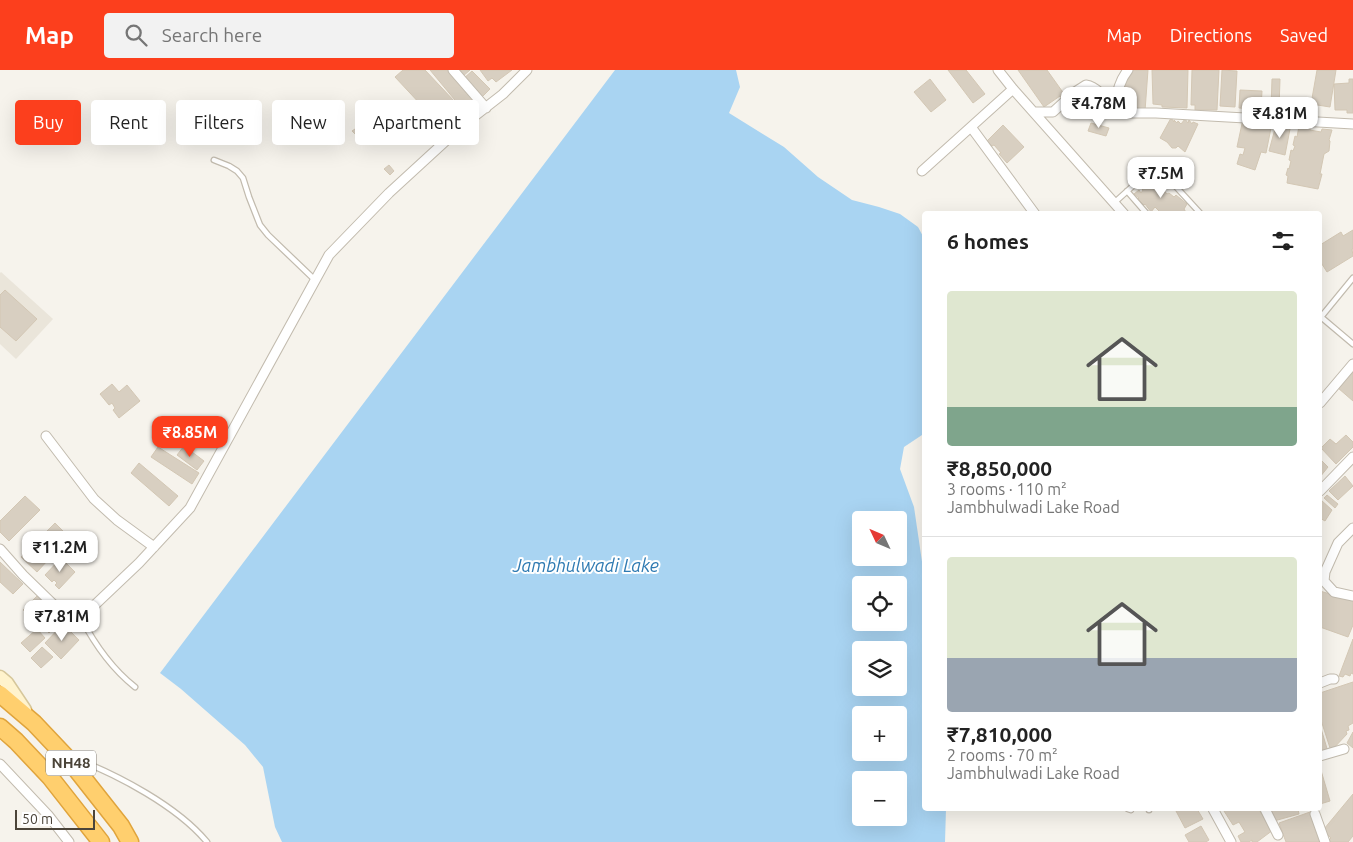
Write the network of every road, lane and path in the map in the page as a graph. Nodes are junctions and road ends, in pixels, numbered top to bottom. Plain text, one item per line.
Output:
1 (453, 70) edge
2 (527, 70) edge
3 (998, 70) edge
4 (1128, 70) edge
5 (1013, 89) junction
6 (486, 108) junction
7 (1114, 108) junction
8 (1034, 112) junction
9 (1353, 124) edge
10 (971, 127) junction
11 (214, 160) dead end
12 (922, 171) dead end
13 (1127, 192) junction
14 (1114, 203) junction
15 (1033, 211) edge
16 (1121, 211) edge
17 (1144, 211) edge
18 (1198, 211) edge
19 (1353, 278) edge
20 (315, 280) junction
21 (1353, 344) edge
22 (1353, 364) edge
23 (1322, 401) edge
24 (46, 436) dead end
25 (1353, 457) edge
26 (1322, 489) edge
27 (1353, 528) edge
28 (154, 547) junction
29 (0, 549) edge
30 (1353, 596) edge
31 (81, 618) junction
32 (0, 677) edge
33 (1334, 679) dead end
34 (1322, 682) edge
35 (135, 687) dead end
36 (0, 694) edge
37 (34, 723) junction
38 (0, 727) edge
39 (0, 734) edge
40 (16, 741) junction
41 (1344, 748) dead end
42 (63, 754) junction
43 (1322, 755) edge
44 (0, 764) edge
45 (1213, 811) edge
46 (1267, 811) edge
47 (1315, 814) dead end
48 (1278, 834) dead end
49 (69, 842) edge
50 (101, 842) edge
51 (130, 842) edge
52 (207, 842) edge
53 (1231, 842) edge
54 (1325, 842) edge

1 - 6 street
2 - 6 street
3 - 5 street
4 - 7 street
5 - 8 street
5 - 10 street
6 - 20 street
7 - 8 street
7 - 9 street
8 - 14 street
10 - 12 street
10 - 15 street
11 - 20 lane
13 - 14 lane
13 - 17 lane
13 - 18 lane
14 - 16 street
19 - 21 lane
20 - 28 street
22 - 23 street
24 - 28 street
25 - 26 street
27 - 30 street
28 - 31 street
29 - 31 street
31 - 35 lane
32 - 37 street
33 - 34 street
36 - 37 highway, NH48
37 - 42 highway, NH48
38 - 40 highway, NH48
39 - 40 street
40 - 50 highway, NH48
41 - 43 street
42 - 51 highway, NH48
42 - 52 lane
44 - 49 street
45 - 53 street
46 - 48 street
47 - 54 street

